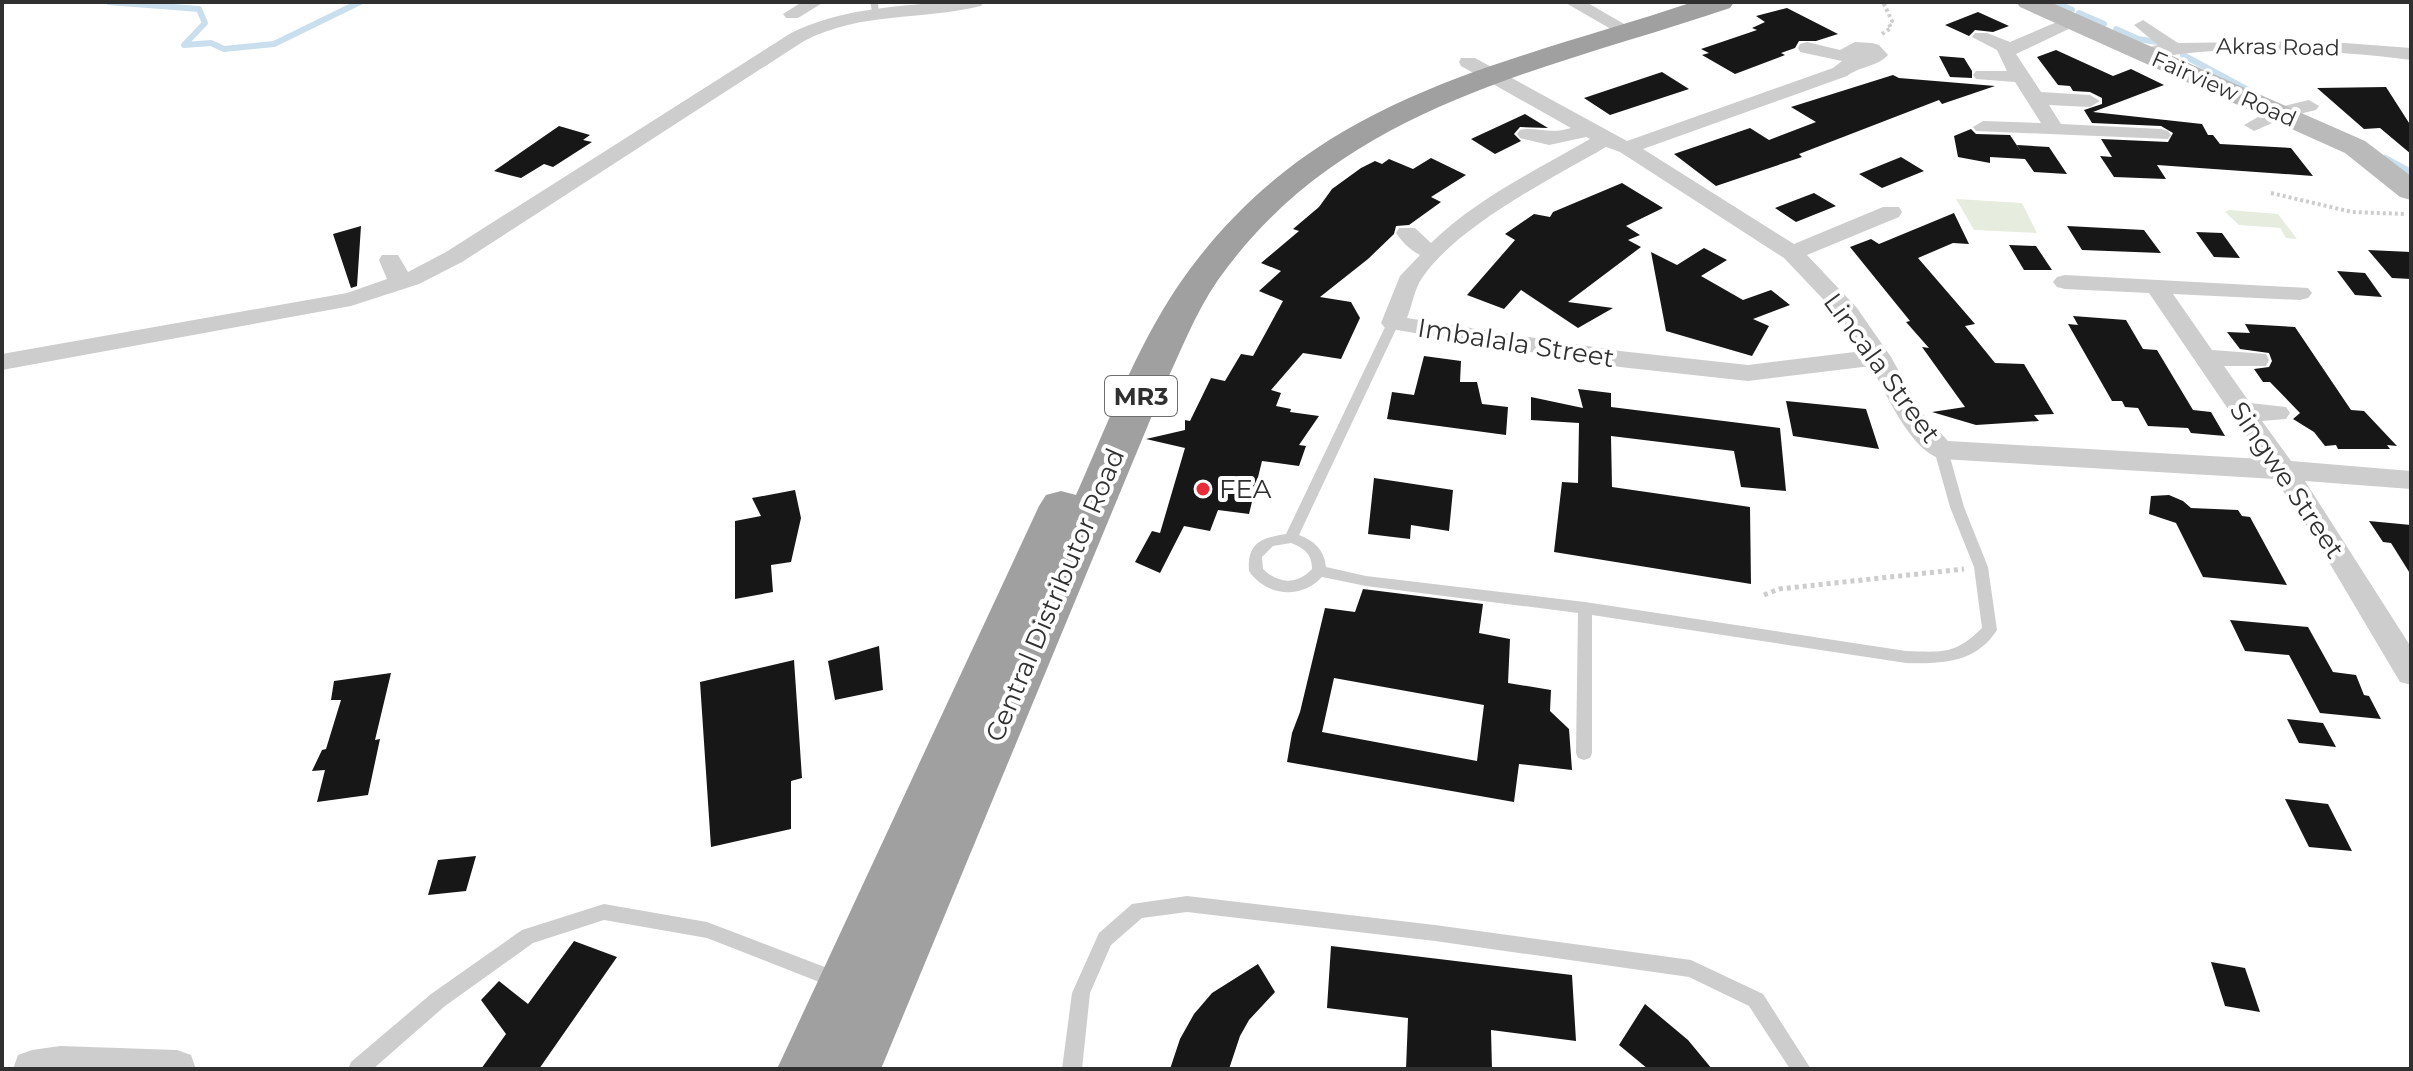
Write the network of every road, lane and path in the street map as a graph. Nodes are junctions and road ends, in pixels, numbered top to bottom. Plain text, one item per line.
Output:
1 (815, 2) edge
2 (975, 2) edge
3 (1573, 2) edge
4 (1675, 2) edge
5 (1720, 2) edge
6 (1883, 2) edge
7 (2029, 2) edge
8 (875, 7) edge
9 (792, 14) dead end
10 (2071, 21) junction
11 (2143, 25) dead end
12 (1620, 26) junction
13 (1981, 37) dead end
14 (2172, 47) junction
15 (1807, 48) dead end
16 (1872, 49) joint
17 (2360, 49) junction
18 (2047, 51) dead end
19 (2145, 54) junction
20 (2411, 54) edge
21 (1851, 60) junction
22 (2381, 67) dead end
23 (2023, 68) junction
24 (1480, 69) junction
25 (1988, 80) dead end
26 (2090, 101) dead end
27 (2309, 106) dead end
28 (2266, 119) junction
29 (1983, 127) dead end
30 (1679, 129) junction
31 (2055, 130) junction
32 (2086, 131) junction
33 (1527, 134) dead end
34 (1707, 137) dead end
35 (2153, 138) dead end
36 (1607, 139) junction
37 (2099, 150) dead end
38 (2411, 191) edge
39 (2271, 193) dead end
40 (1891, 212) dead end
41 (2411, 214) edge
42 (1405, 241) dead end
43 (1792, 253) junction
44 (1430, 258) junction
45 (390, 260) dead end
46 (2248, 273) dead end
47 (411, 279) junction
48 (2065, 282) dead end
49 (2156, 282) junction
50 (2264, 293) junction
51 (2300, 293) dead end
52 (1393, 323) junction
53 (2206, 344) junction
54 (1879, 357) junction
55 (2257, 360) dead end
56 (2, 362) edge
57 (2240, 411) junction
58 (2277, 413) dead end
59 (1941, 450) junction
60 (2283, 470) junction
61 (2411, 480) edge
62 (1291, 538) junction
63 (1981, 567) junction
64 (1319, 571) junction
65 (1764, 595) dead end
66 (1585, 608) junction
67 (2411, 673) edge
68 (1584, 753) dead end
69 (865, 988) junction
70 (32, 1069) edge
71 (177, 1069) edge
72 (358, 1069) edge
73 (807, 1069) edge
74 (851, 1069) edge
75 (1072, 1069) edge
76 (1801, 1069) edge

1 - 9 street
2 - 8 street
3 - 12 street
4 - 12 highway, Central Distributor Road / MR3
5 - 12 highway, Central Distributor Road / MR3
6 - 16 path
7 - 10 main road, Fairview Road
8 - 47 street
10 - 19 main road, Fairview Road
10 - 23 street
11 - 14 street
12 - 24 highway, Central Distributor Road / MR3
13 - 23 street
14 - 17 street, Akras Road
14 - 19 street, Akras Road
15 - 21 street
16 - 21 street, Imbalala Street
17 - 20 street, Akras Road
17 - 22 street
18 - 23 street
19 - 28 main road, Fairview Road
21 - 30 street, Imbalala Street
23 - 25 street
23 - 26 street
23 - 31 street
24 - 36 street, Lincala Street
24 - 69 highway, Central Distributor Road / MR3
27 - 28 street
28 - 38 main road, Fairview Road
29 - 31 street
30 - 34 street
30 - 36 street, Imbalala Street
31 - 32 street
32 - 35 street
32 - 37 street
33 - 36 street
36 - 43 street, Lincala Street
36 - 44 street, Imbalala Street
39 - 41 path
40 - 43 street
42 - 44 street
43 - 54 street, Lincala Street
44 - 52 street, Imbalala Street
45 - 47 street
46 - 50 street
47 - 56 street
48 - 49 street
49 - 50 street
49 - 53 street, Singwe Street
50 - 51 street
52 - 54 street, Imbalala Street
52 - 62 lane
53 - 55 street
53 - 57 street, Singwe Street
54 - 59 street, Lincala Street
57 - 58 street
57 - 60 street, Singwe Street
59 - 60 street, Lincala Street
59 - 63 lane
60 - 61 street, Lincala Street
60 - 67 street, Singwe Street
62 - 64 lane
62 - 64 lane
63 - 65 path
63 - 66 lane
64 - 66 lane
66 - 68 lane
69 - 72 lane
69 - 73 highway, Central Distributor Road / MR3
69 - 74 highway, Central Distributor Road / MR3
70 - 71 street
75 - 76 lane

